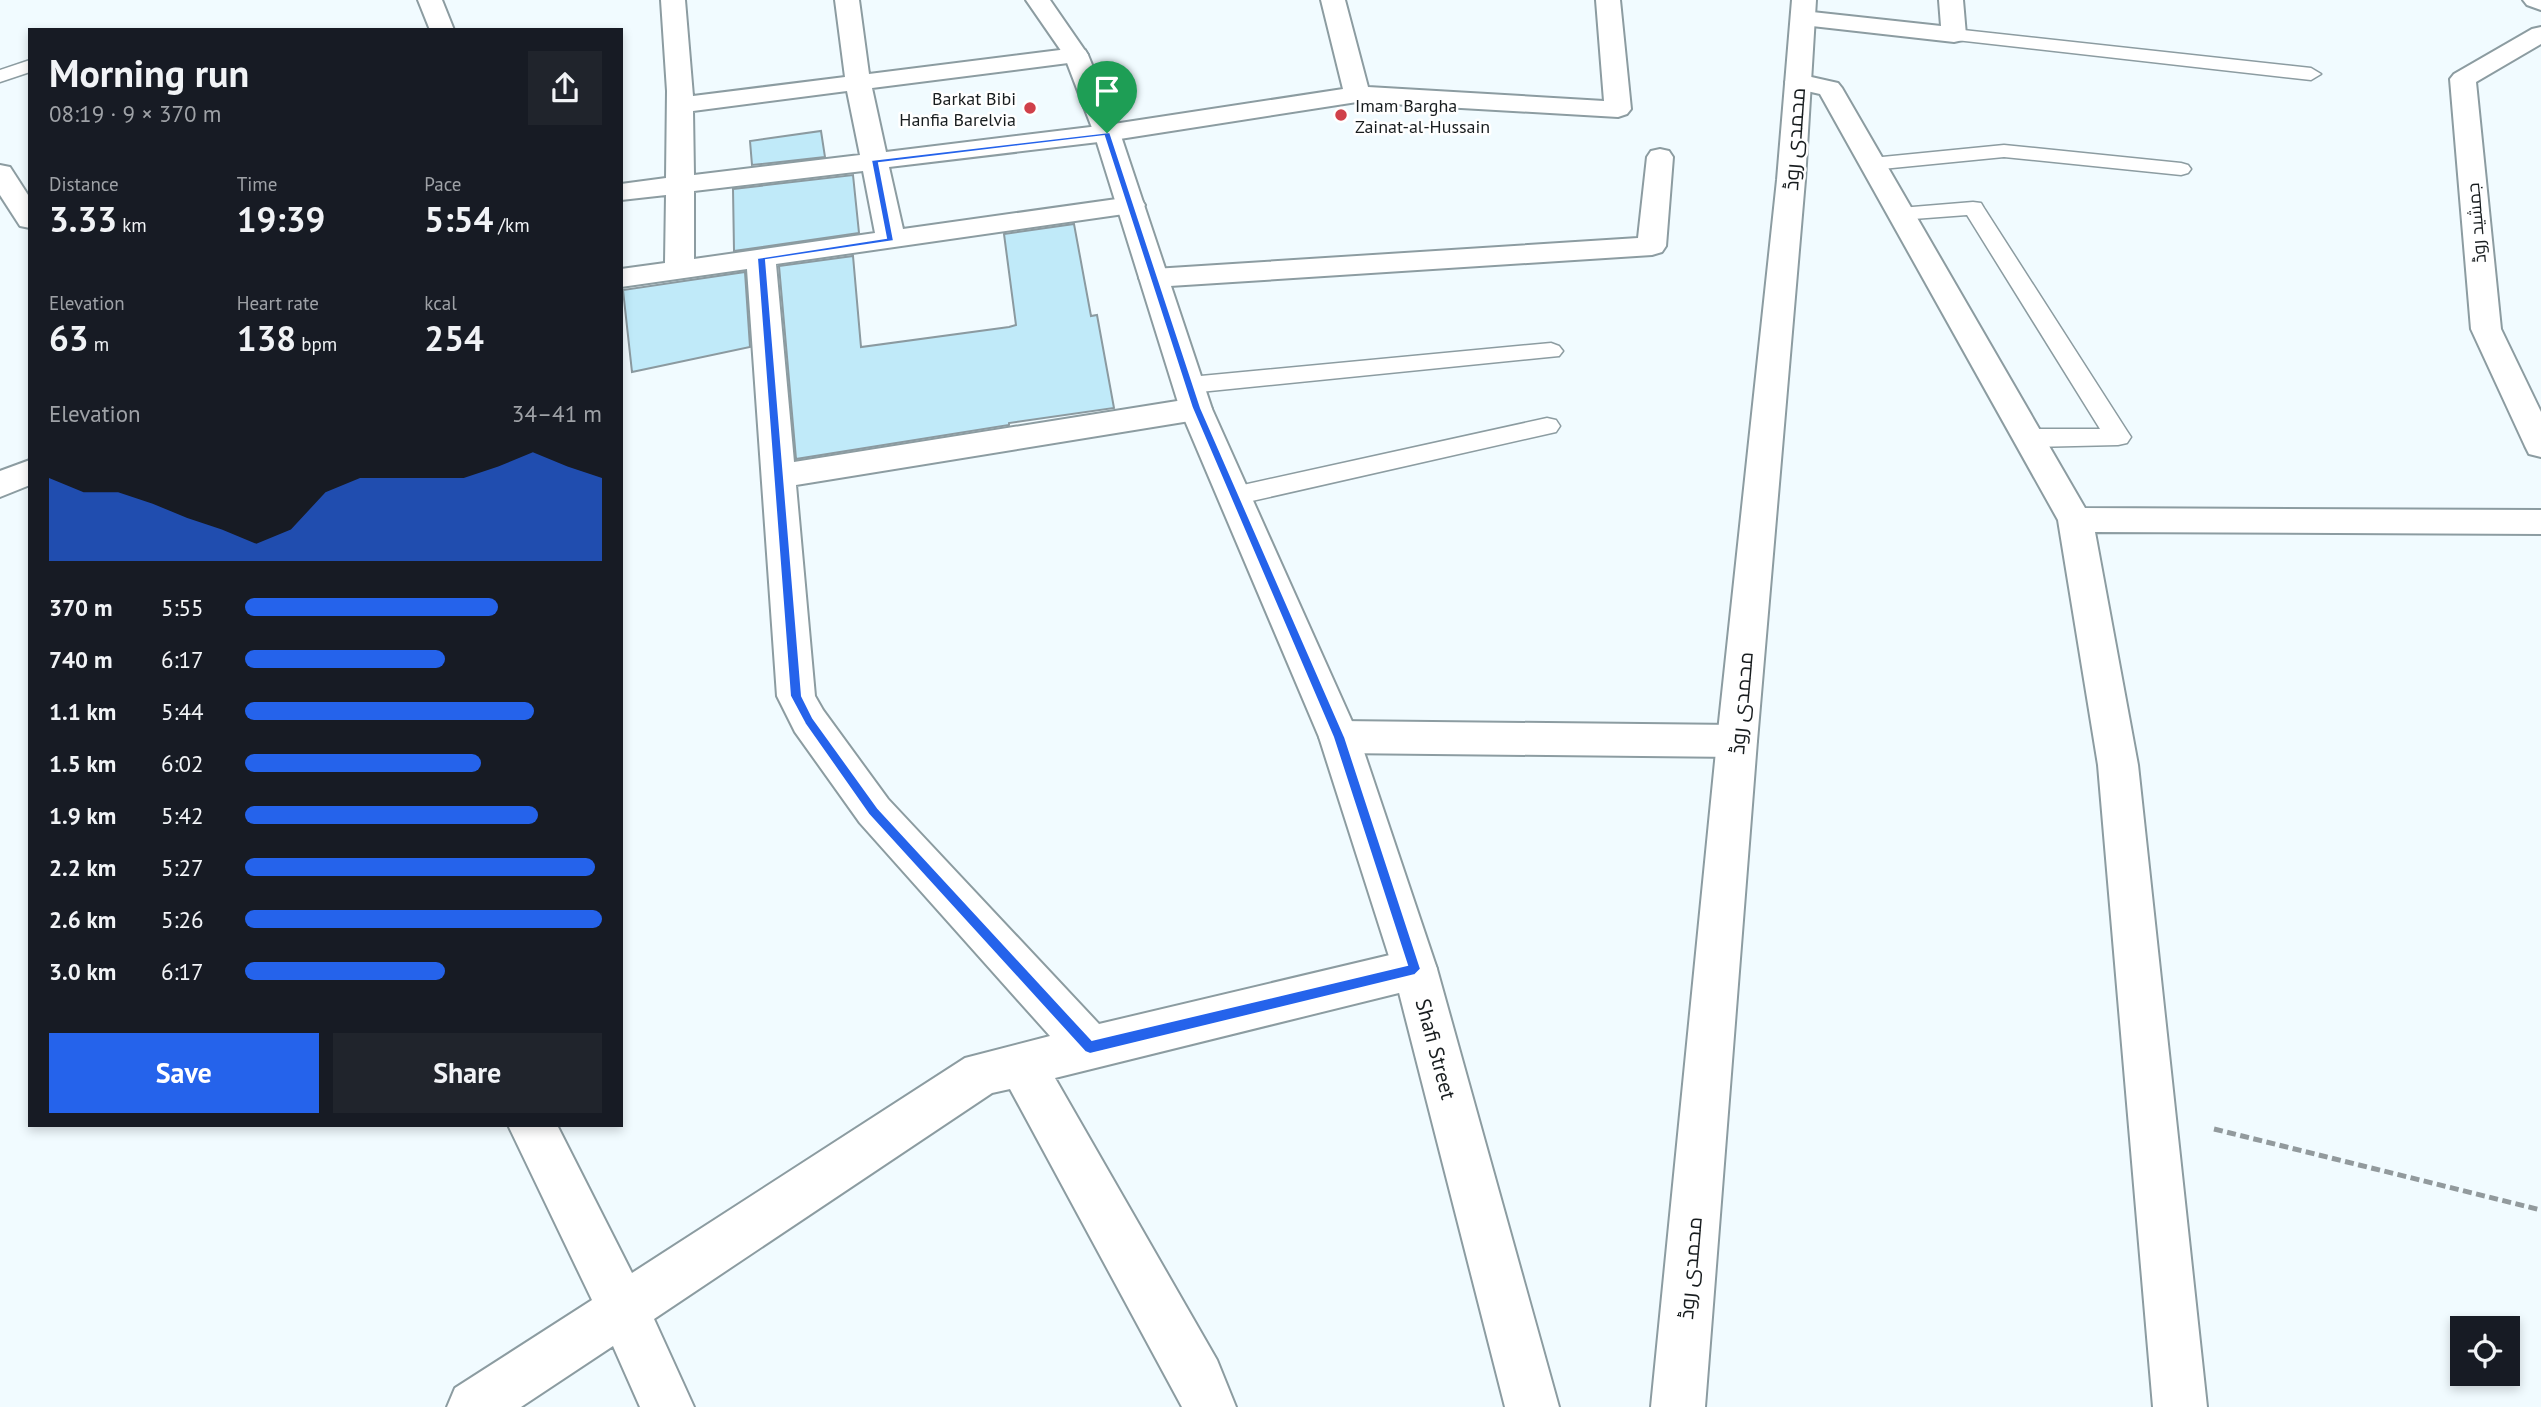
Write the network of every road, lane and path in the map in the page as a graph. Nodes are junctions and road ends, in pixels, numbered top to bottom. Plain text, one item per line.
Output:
1 (430, 0) edge
2 (673, 0) edge
3 (847, 0) edge
4 (1038, 0) edge
5 (1333, 0) edge
6 (1608, 0) edge
7 (1951, 0) edge
8 (2535, 0) edge
9 (2541, 3) edge
10 (1804, 9) edge
11 (441, 28) edge
12 (2541, 34) edge
13 (1954, 35) junction
14 (1076, 55) junction
15 (28, 67) edge
16 (2311, 75) dead end
17 (0, 76) edge
18 (1798, 82) junction
19 (858, 83) junction
20 (1357, 94) junction
21 (679, 105) junction
22 (1107, 133) junction
23 (1661, 157) dead end
24 (874, 161) junction
25 (1872, 164) junction
26 (2181, 169) dead end
27 (0, 173) edge
28 (680, 185) junction
29 (623, 192) edge
30 (1130, 205) junction
31 (1900, 214) junction
32 (28, 217) edge
33 (891, 240) junction
34 (761, 258) junction
35 (680, 270) junction
36 (623, 278) edge
37 (1154, 278) junction
38 (1551, 351) dead end
39 (1193, 397) junction
40 (1547, 426) dead end
41 (2029, 438) junction
42 (2541, 446) edge
43 (28, 472) edge
44 (778, 476) junction
45 (0, 485) edge
46 (1234, 496) junction
47 (2076, 520) junction
48 (2541, 522) edge
49 (1339, 737) junction
50 (1737, 741) junction
51 (1415, 969) junction
52 (1090, 1047) junction
53 (1021, 1063) junction
54 (2152, 1114) junction
55 (533, 1127) edge
56 (2541, 1210) edge
57 (623, 1309) junction
58 (474, 1407) edge
59 (667, 1407) edge
60 (1209, 1407) edge
61 (1532, 1407) edge
62 (1678, 1407) edge
63 (2180, 1407) edge

1 - 11 street
2 - 21 street
3 - 19 street
4 - 14 street, Shafi Street
5 - 20 street
6 - 20 street
7 - 13 street
8 - 9 street
10 - 13 street
10 - 18 street, محمدی روڈ
12 - 42 street, جمشید روڈ
13 - 16 lane
14 - 19 street
14 - 22 street, Shafi Street
15 - 17 lane
18 - 25 street
18 - 50 street, محمدی روڈ
19 - 21 street
19 - 24 street
20 - 22 street
21 - 28 street
22 - 24 street
22 - 30 street, Shafi Street
23 - 37 street
24 - 28 street
24 - 33 street
25 - 26 lane
25 - 31 street
27 - 32 street
28 - 29 street
28 - 35 street
30 - 33 street
30 - 37 street, Shafi Street
31 - 41 street
31 - 41 lane
33 - 34 street
34 - 35 street
34 - 44 street
35 - 36 street
37 - 39 street, Shafi Street
38 - 39 lane
39 - 44 street
39 - 46 street, Shafi Street
40 - 46 lane
41 - 47 street
43 - 45 street
44 - 52 street
46 - 49 street, Shafi Street
47 - 48 street
47 - 54 street
49 - 50 street
49 - 51 street, Shafi Street
50 - 62 street, محمدی روڈ
51 - 52 street
51 - 61 street, Shafi Street
52 - 53 street
53 - 57 street
53 - 60 street
54 - 56 path
54 - 63 street
55 - 57 street
57 - 58 street
57 - 59 street

